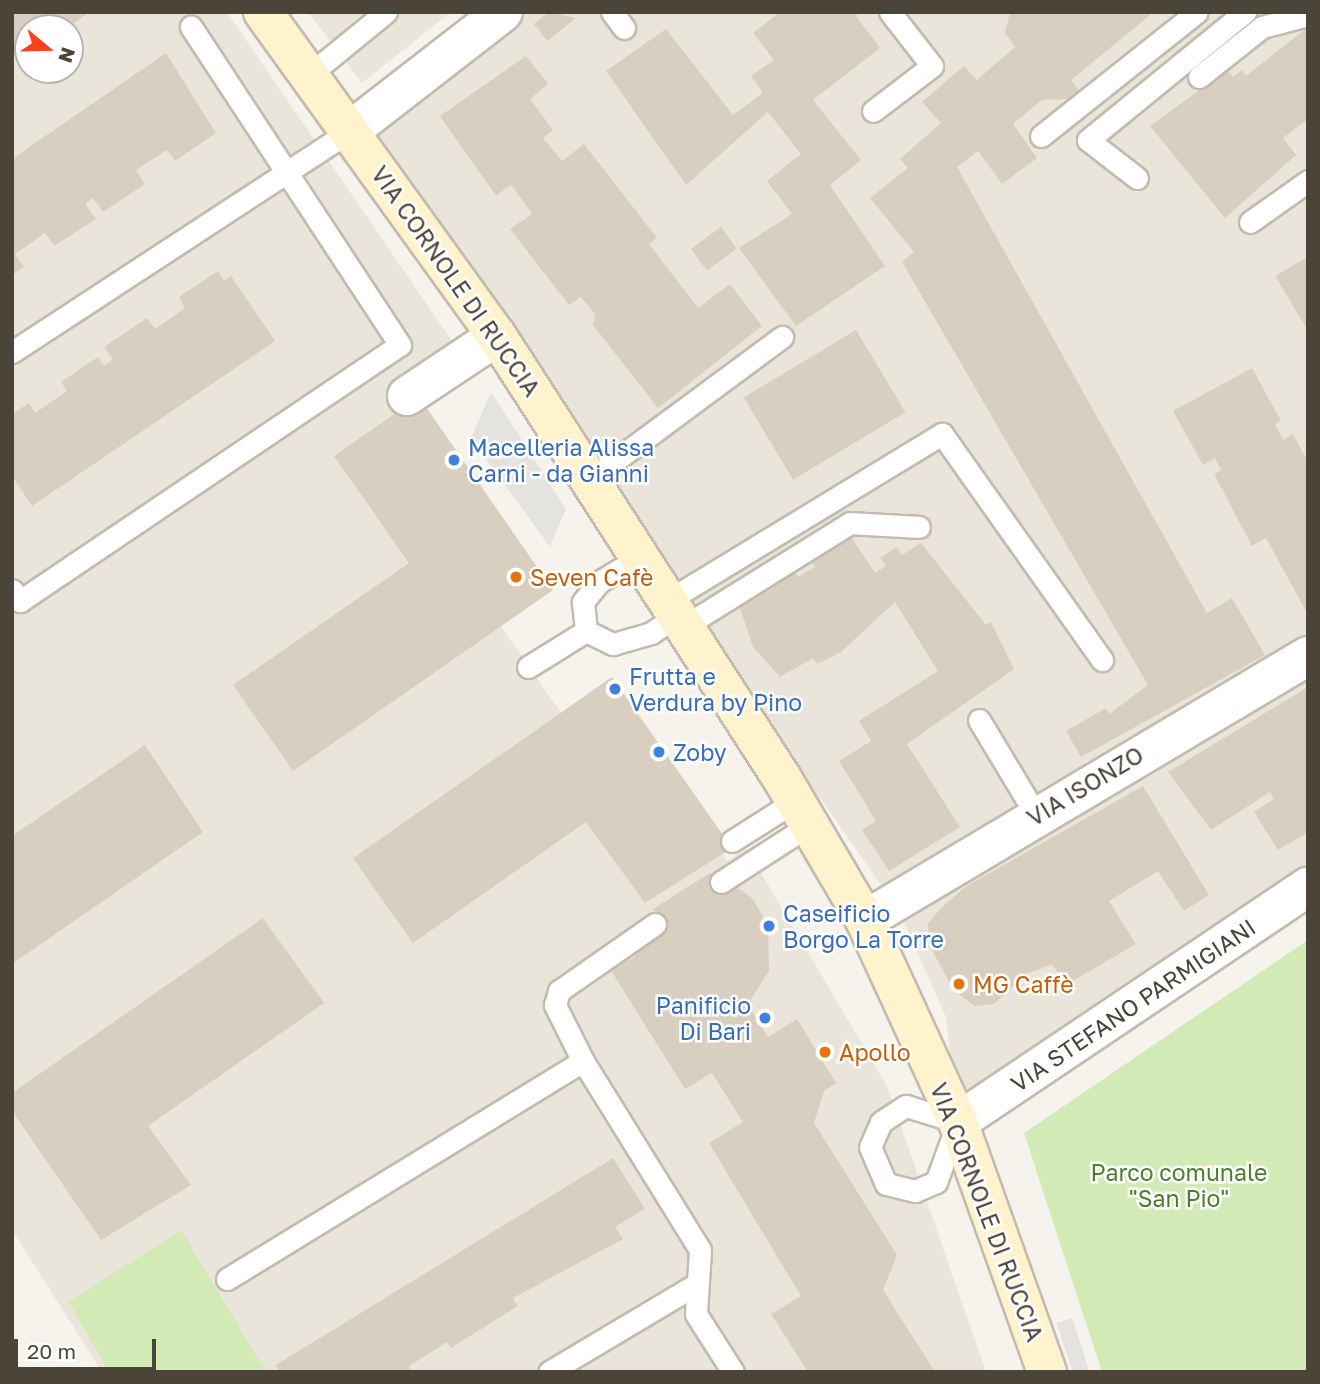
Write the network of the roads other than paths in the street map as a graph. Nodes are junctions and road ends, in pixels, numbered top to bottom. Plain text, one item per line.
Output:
1 (264, 12) edge
2 (386, 12) edge
3 (503, 12) edge
4 (890, 12) edge
5 (1197, 12) edge
6 (1245, 12) edge
7 (1308, 15) edge
8 (191, 27) dead end
9 (310, 74) junction
10 (1199, 77) dead end
11 (873, 111) dead end
12 (351, 130) junction
13 (1041, 136) dead end
14 (286, 171) junction
15 (1137, 178) dead end
16 (1308, 181) edge
17 (1250, 222) dead end
18 (497, 336) junction
19 (782, 337) dead end
20 (12, 352) edge
21 (407, 396) dead end
22 (590, 479) junction
23 (919, 527) dead end
24 (639, 556) junction
25 (12, 590) edge
26 (676, 615) junction
27 (586, 631) junction
28 (1308, 656) edge
29 (1102, 660) dead end
30 (528, 667) dead end
31 (979, 720) dead end
32 (802, 813) junction
33 (1036, 815) junction
34 (732, 841) dead end
35 (721, 881) dead end
36 (1308, 887) edge
37 (865, 920) junction
38 (655, 924) dead end
39 (583, 1061) junction
40 (958, 1122) junction
41 (227, 1279) dead end
42 (695, 1285) junction
43 (549, 1372) edge
44 (733, 1372) edge
45 (1047, 1372) edge

1 - 9 main road, VIA CORNOLE DI RUCCIA
2 - 9 lane
3 - 12 street
4 - 11 lane
5 - 13 lane
6 - 15 lane
7 - 10 lane
8 - 14 lane
9 - 12 main road, VIA CORNOLE DI RUCCIA
12 - 14 lane
12 - 18 main road, VIA CORNOLE DI RUCCIA
14 - 20 lane
14 - 25 lane
16 - 17 lane
18 - 21 street
18 - 22 main road, VIA CORNOLE DI RUCCIA
19 - 22 lane
22 - 24 main road, VIA CORNOLE DI RUCCIA
23 - 26 lane
24 - 26 main road, VIA CORNOLE DI RUCCIA
24 - 27 lane
26 - 27 lane
26 - 29 lane
26 - 32 main road, VIA CORNOLE DI RUCCIA
27 - 30 lane
28 - 33 street, VIA ISONZO
31 - 33 lane
32 - 34 lane
32 - 35 lane
32 - 37 main road, VIA CORNOLE DI RUCCIA
33 - 37 street, VIA ISONZO
36 - 40 street, VIA STEFANO PARMIGIANI
37 - 40 main road, VIA CORNOLE DI RUCCIA
38 - 39 lane
39 - 41 lane
39 - 42 lane
40 - 40 lane
40 - 45 main road, VIA CORNOLE DI RUCCIA
42 - 43 lane
42 - 44 lane

